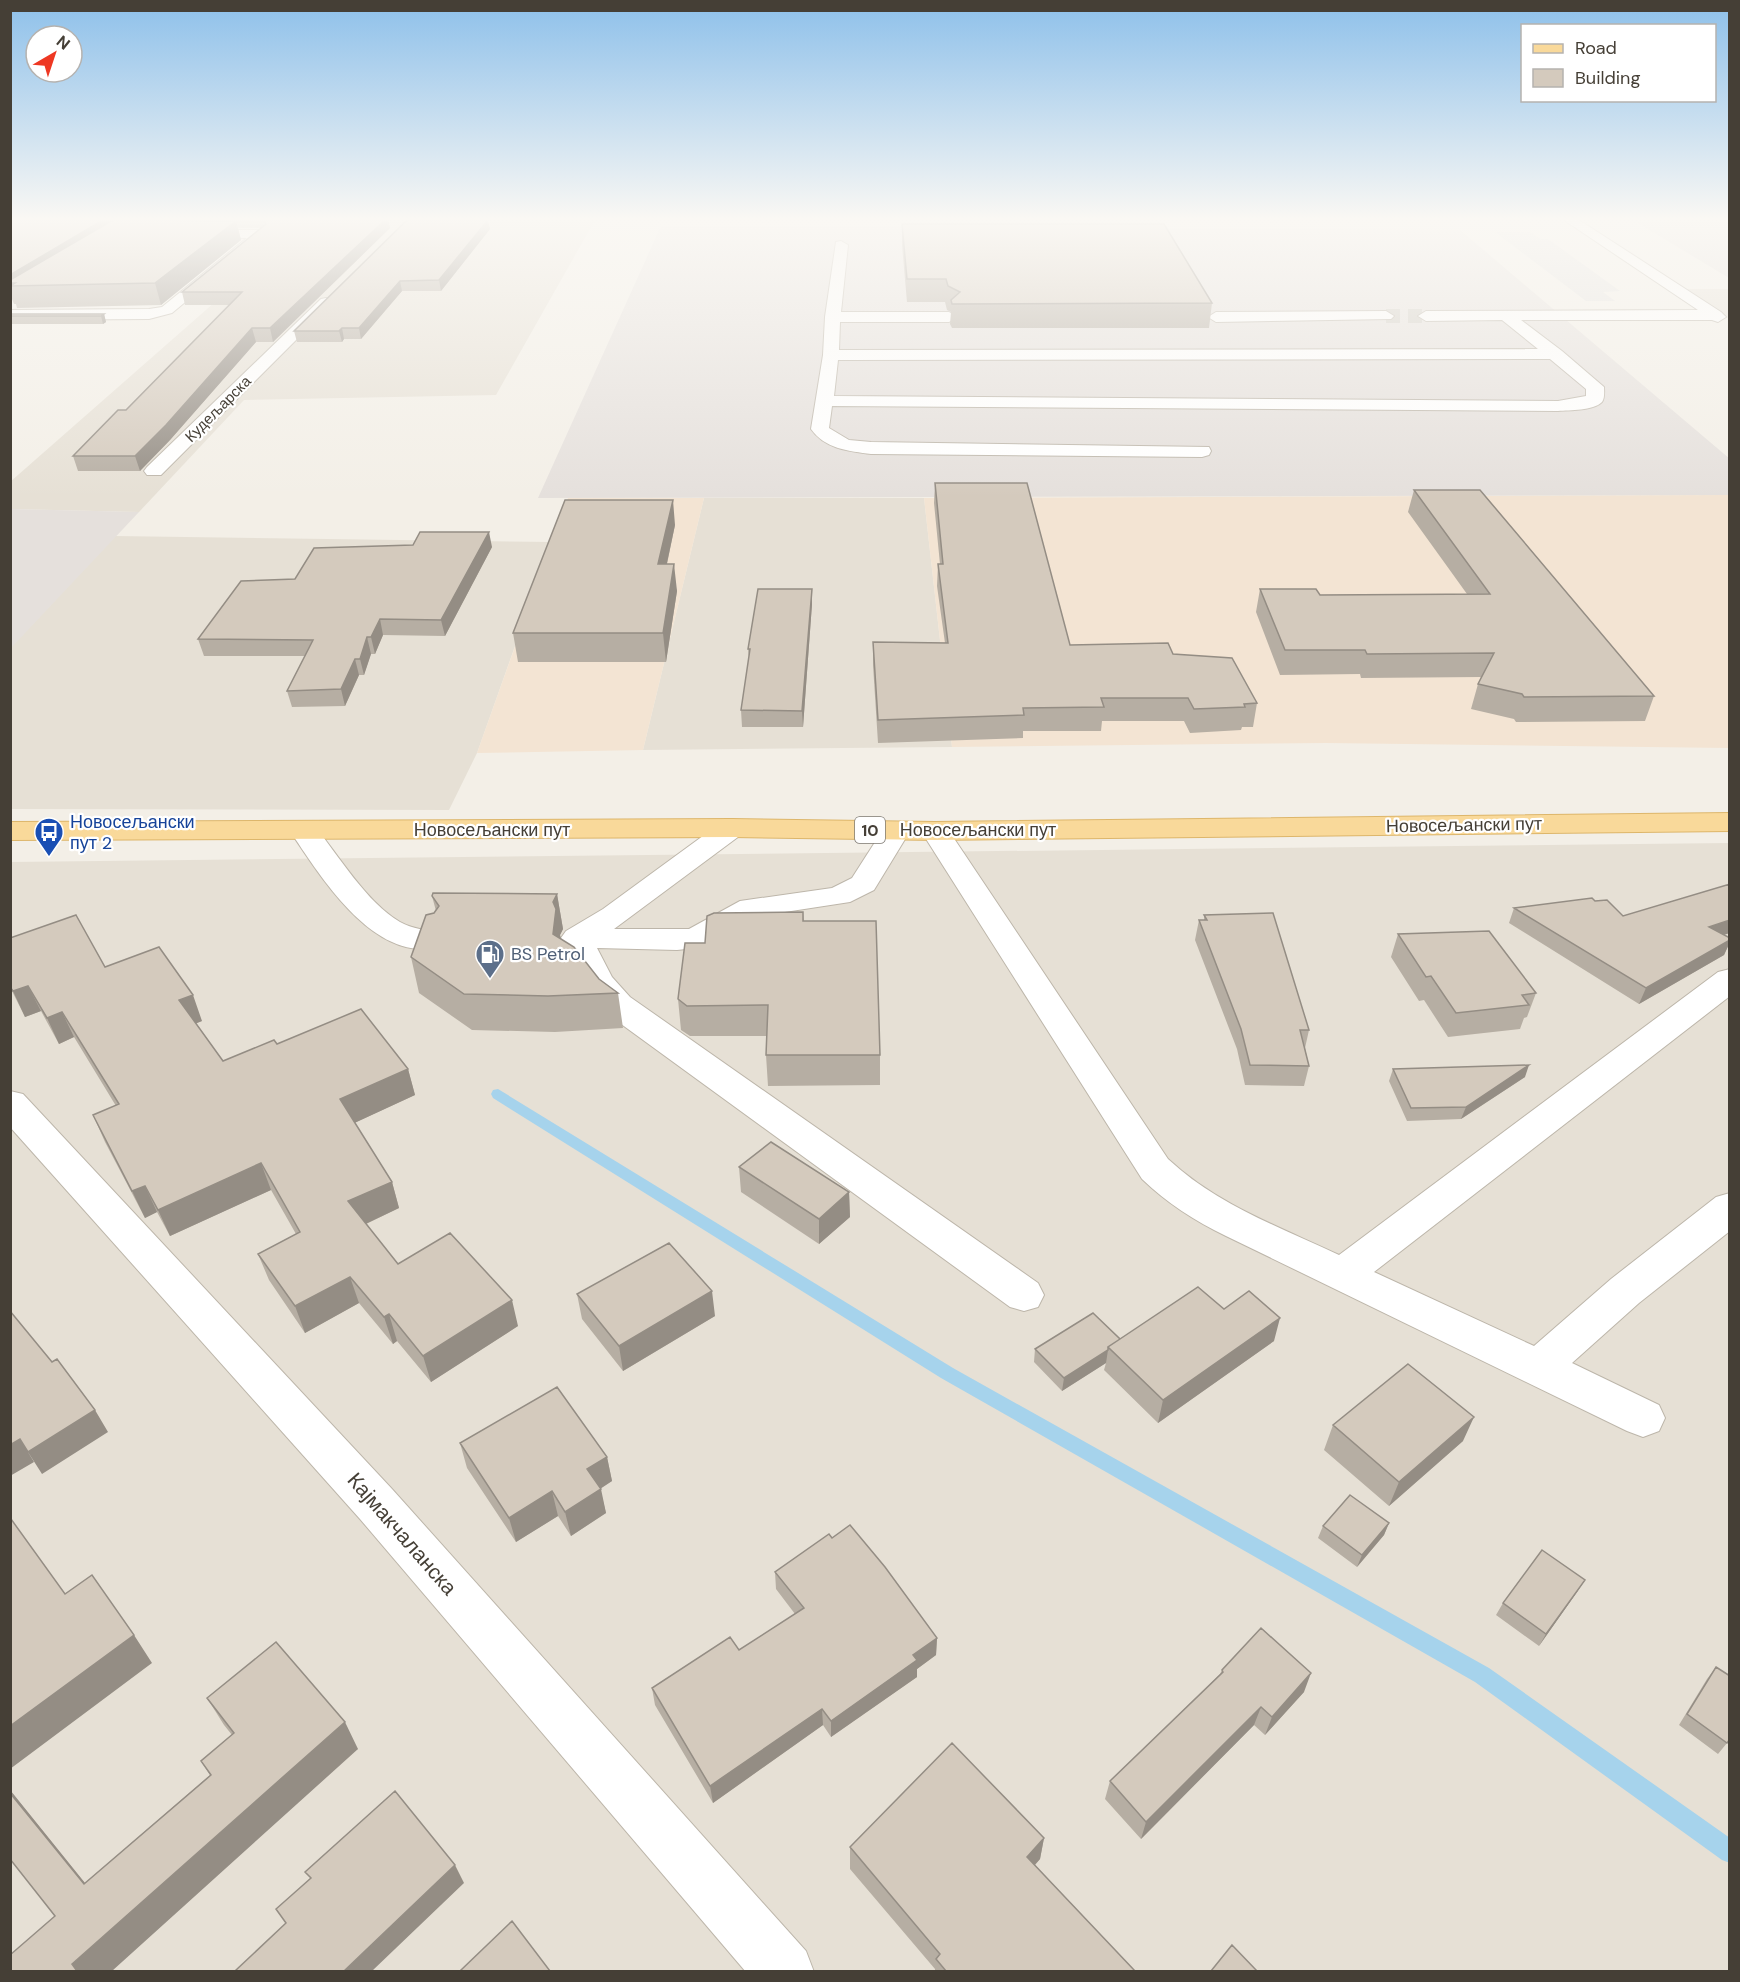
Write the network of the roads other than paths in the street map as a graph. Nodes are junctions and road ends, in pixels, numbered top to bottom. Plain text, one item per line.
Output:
1 (156, 312) edge
2 (315, 312) edge
3 (833, 312) edge
4 (1712, 312) edge
5 (10, 315) edge
6 (1716, 315) junction
7 (1386, 316) tunnel mouth
8 (1426, 316) tunnel mouth
9 (1506, 316) junction
10 (833, 317) junction
11 (949, 317) edge
12 (1730, 325) edge
13 (1556, 354) junction
14 (831, 355) junction
15 (1250, 355) junction
16 (823, 401) junction
17 (1028, 402) junction
18 (1043, 450) junction
19 (1202, 451) dead end
20 (154, 471) dead end
21 (1730, 822) edge
22 (732, 828) junction
23 (10, 831) edge
24 (304, 831) junction
25 (896, 831) junction
26 (935, 831) junction
27 (572, 939) junction
28 (429, 940) edge
29 (1730, 980) edge
30 (10, 1102) edge
31 (1730, 1208) edge
32 (1342, 1275) junction
33 (1024, 1295) dead end
34 (1539, 1367) junction
35 (1643, 1418) dead end
36 (785, 1971) edge

1 - 5 street
2 - 20 street, Кудељарска
3 - 10 street
4 - 6 street
6 - 9 street
6 - 12 street
7 - 15 street
8 - 9 street
9 - 13 street
10 - 11 street
10 - 14 street
13 - 15 street
13 - 17 street
14 - 15 street
14 - 16 street
16 - 17 street
16 - 18 street
17 - 18 street
18 - 19 street
21 - 26 main road, Новосељански пут / 10
22 - 24 main road, Новосељански пут / 10
22 - 25 main road, Новосељански пут / 10
22 - 27 street
23 - 24 main road, Новосељански пут / 10
24 - 28 street
25 - 26 main road, Новосељански пут / 10
25 - 27 street
26 - 32 street
27 - 33 street
29 - 32 street
30 - 36 street, Кајмакчаланска
31 - 34 street
32 - 34 street
34 - 35 street

